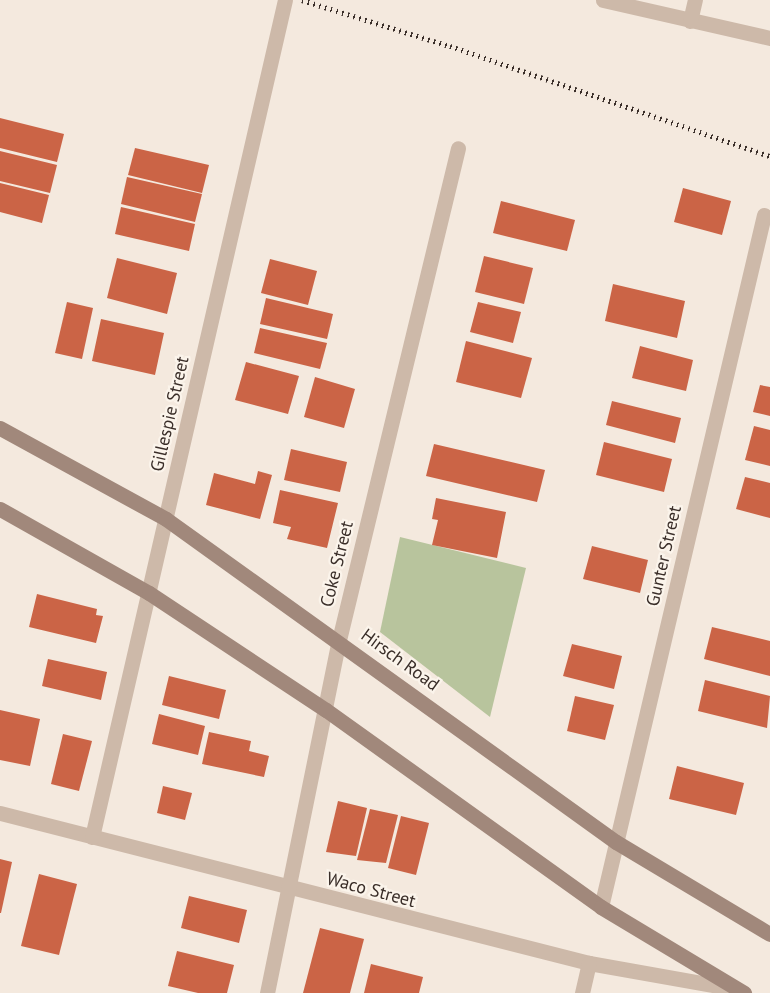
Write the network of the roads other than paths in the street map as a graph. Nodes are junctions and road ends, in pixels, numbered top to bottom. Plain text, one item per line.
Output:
1 (285, 0) edge
2 (603, 0) edge
3 (695, 0) edge
4 (690, 21) junction
5 (770, 38) edge
6 (458, 148) dead end
7 (764, 215) dead end
8 (0, 428) edge
9 (0, 509) edge
10 (166, 519) junction
11 (149, 593) junction
12 (339, 640) junction
13 (326, 710) junction
14 (0, 813) edge
15 (92, 837) junction
16 (616, 842) junction
17 (290, 888) junction
18 (601, 907) junction
19 (770, 934) edge
20 (589, 963) junction
21 (740, 991) edge
22 (267, 993) edge
23 (582, 993) edge

1 - 10 street, Gillespie Street
2 - 4 street
3 - 4 street
4 - 5 street
6 - 12 street, Coke Street
7 - 16 street, Gunter Street
8 - 10 main road, Hirsch Road
9 - 11 main road
10 - 11 street, Gillespie Street
10 - 12 main road, Hirsch Road
11 - 13 main road
11 - 15 street, Gillespie Street
12 - 13 street, Coke Street
12 - 16 main road, Hirsch Road
13 - 17 street, Coke Street
13 - 18 main road
14 - 15 street, Waco Street
15 - 17 street, Waco Street
16 - 18 street, Gunter Street
16 - 19 main road, Hirsch Road
17 - 20 street, Waco Street
17 - 22 street, Coke Street
18 - 21 main road
20 - 21 street, Waco Street
20 - 23 street

